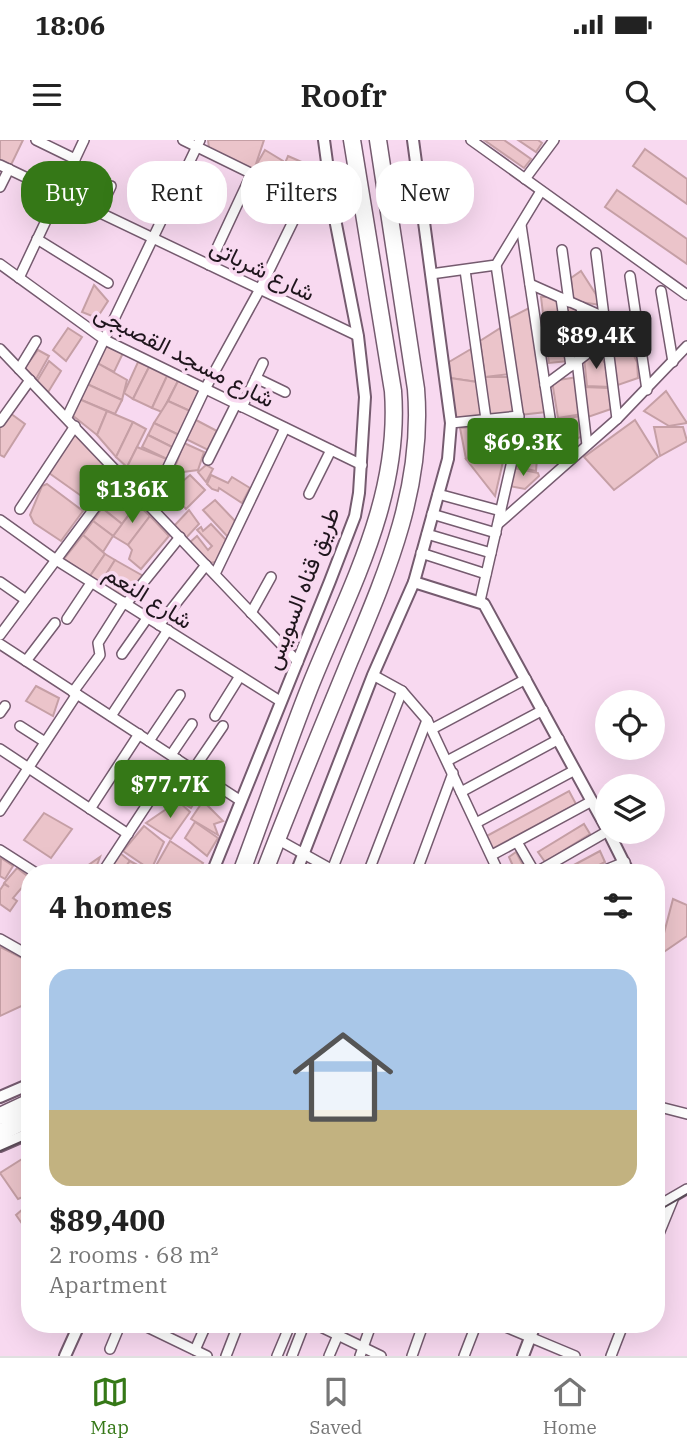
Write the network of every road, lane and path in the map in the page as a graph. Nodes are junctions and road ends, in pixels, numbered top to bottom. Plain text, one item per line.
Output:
1 (36, 140) edge
2 (84, 140) edge
3 (183, 140) edge
4 (324, 140) edge
5 (352, 140) edge
6 (378, 140) edge
7 (471, 140) edge
8 (554, 140) edge
9 (198, 143) edge
10 (416, 143) edge
11 (75, 159) joint
12 (327, 161) edge
13 (5, 167) edge
14 (241, 167) edge
15 (21, 175) edge
16 (525, 179) junction
17 (0, 187) edge
18 (541, 191) junction
19 (241, 197) edge
20 (113, 219) edge
21 (44, 224) edge
22 (292, 224) edge
23 (336, 224) edge
24 (521, 225) junction
25 (154, 238) junction
26 (37, 239) junction
27 (562, 250) dead end
28 (596, 253) dead end
29 (0, 264) edge
30 (209, 265) junction
31 (496, 265) junction
32 (465, 270) junction
33 (431, 274) junction
34 (630, 276) dead end
35 (19, 278) junction
36 (107, 283) dead end
37 (530, 284) junction
38 (260, 289) junction
39 (661, 291) dead end
40 (687, 295) edge
41 (565, 300) junction
42 (581, 307) junction
43 (604, 317) junction
44 (638, 329) junction
45 (358, 336) junction
46 (607, 336) junction
47 (105, 340) junction
48 (36, 341) dead end
49 (687, 346) edge
50 (0, 349) edge
51 (589, 352) junction
52 (673, 362) junction
53 (263, 363) dead end
54 (574, 363) junction
55 (19, 369) junction
56 (256, 378) junction
57 (30, 380) junction
58 (545, 385) junction
59 (205, 389) junction
60 (647, 390) junction
61 (285, 392) dead end
62 (239, 405) junction
63 (519, 416) junction
64 (67, 417) junction
65 (486, 419) junction
66 (617, 419) junction
67 (0, 422) edge
68 (450, 424) junction
69 (75, 426) junction
70 (285, 428) junction
71 (519, 436) junction
72 (587, 445) junction
73 (331, 450) junction
74 (555, 451) junction
75 (571, 459) junction
76 (208, 460) dead end
77 (362, 465) junction
78 (120, 474) junction
79 (309, 494) dead end
80 (438, 494) junction
81 (150, 505) junction
82 (20, 509) dead end
83 (501, 510) junction
84 (432, 514) junction
85 (0, 520) edge
86 (497, 529) junction
87 (427, 534) junction
88 (180, 537) junction
89 (421, 553) junction
90 (491, 553) junction
91 (56, 560) junction
92 (206, 565) junction
93 (215, 574) junction
94 (486, 574) junction
95 (271, 577) dead end
96 (0, 582) edge
97 (414, 582) junction
98 (91, 583) junction
99 (26, 600) junction
100 (480, 601) junction
101 (125, 603) junction
102 (251, 613) junction
103 (148, 617) junction
104 (67, 619) dead end
105 (55, 623) dead end
106 (159, 625) junction
107 (168, 630) junction
108 (0, 635) edge
109 (0, 644) edge
110 (122, 654) dead end
111 (26, 661) junction
112 (298, 662) junction
113 (373, 675) junction
114 (240, 676) junction
115 (526, 679) junction
116 (402, 691) junction
117 (75, 693) junction
118 (180, 695) dead end
119 (280, 701) junction
120 (543, 710) junction
121 (111, 716) junction
122 (215, 716) dead end
123 (192, 724) dead end
124 (430, 724) junction
125 (20, 726) dead end
126 (223, 726) dead end
127 (139, 734) junction
128 (559, 739) junction
129 (149, 741) junction
130 (45, 742) junction
131 (0, 749) edge
132 (174, 757) junction
133 (447, 761) junction
134 (28, 768) junction
135 (575, 769) junction
136 (193, 770) junction
137 (453, 774) junction
138 (461, 792) junction
139 (241, 801) junction
140 (592, 801) junction
141 (595, 806) edge
142 (90, 809) junction
143 (0, 811) edge
144 (476, 823) junction
145 (128, 834) junction
146 (595, 838) edge
147 (277, 839) junction
148 (517, 842) junction
149 (615, 844) edge
150 (0, 850) edge
151 (304, 854) junction
152 (492, 855) junction
153 (22, 864) edge
154 (108, 864) edge
155 (216, 864) edge
156 (244, 864) edge
157 (267, 864) edge
158 (300, 864) edge
159 (321, 864) edge
160 (338, 864) edge
161 (372, 864) edge
162 (419, 864) edge
163 (496, 864) edge
164 (530, 864) edge
165 (550, 864) edge
166 (625, 864) edge
167 (0, 939) edge
168 (21, 951) edge
169 (21, 1087) edge
170 (0, 1097) edge
171 (21, 1106) edge
172 (665, 1109) edge
173 (687, 1114) edge
174 (0, 1116) edge
175 (21, 1122) edge
176 (0, 1133) edge
177 (21, 1137) edge
178 (0, 1146) edge
179 (687, 1189) edge
180 (674, 1197) junction
181 (665, 1202) edge
182 (665, 1219) edge
183 (75, 1333) edge
184 (116, 1333) edge
185 (160, 1333) edge
186 (202, 1333) edge
187 (235, 1333) edge
188 (287, 1333) edge
189 (301, 1333) edge
190 (334, 1333) edge
191 (368, 1333) edge
192 (421, 1333) edge
193 (473, 1333) edge
194 (518, 1333) edge
195 (532, 1333) edge
196 (620, 1333) edge
197 (338, 1335) junction
198 (530, 1339) junction
199 (195, 1350) junction
200 (107, 1352) edge
201 (362, 1352) edge
202 (65, 1356) edge
203 (207, 1356) edge
204 (226, 1356) edge
205 (277, 1356) edge
206 (292, 1356) edge
207 (329, 1356) edge
208 (381, 1356) edge
209 (412, 1356) edge
210 (464, 1356) edge
211 (523, 1356) edge
212 (575, 1356) edge
213 (611, 1356) edge

1 - 11 street
2 - 11 street
3 - 9 street
4 - 12 street, طريق قناه السويس
5 - 156 highway, طريق قناه السويس
6 - 147 highway
7 - 16 street
8 - 16 street
9 - 14 street
9 - 25 street
10 - 33 street
13 - 15 street, شارع شرباتى
13 - 17 street
16 - 18 street
18 - 24 street
18 - 40 street
19 - 30 street
20 - 25 street, شارع شرباتى
21 - 26 street
22 - 38 street
23 - 45 street, طريق قناه السويس
24 - 31 street
24 - 37 street
25 - 30 street, شارع شرباتى
25 - 47 street
26 - 35 street
26 - 36 street
27 - 41 street
28 - 43 street
29 - 35 street, شارع مسجد القصبجى
30 - 38 street, شارع شرباتى
31 - 32 street
31 - 63 street
32 - 33 street
32 - 65 street
33 - 68 street
34 - 44 street
35 - 47 street, شارع مسجد القصبجى
37 - 41 street
37 - 58 street
38 - 45 street, شارع شرباتى
38 - 59 street
39 - 52 street
41 - 42 street
41 - 54 street
42 - 43 street
42 - 51 street
43 - 46 street
44 - 46 street
44 - 60 street
45 - 77 street, طريق قناه السويس
46 - 51 street
46 - 66 street
47 - 59 street, شارع مسجد القصبجى
47 - 64 street
48 - 55 street
49 - 52 street
50 - 55 street
51 - 54 street
52 - 60 street
53 - 56 street
54 - 58 street
54 - 72 street
55 - 57 street
56 - 61 street
56 - 62 street
57 - 64 street
57 - 67 street
58 - 74 street
59 - 62 street, شارع مسجد القصبجى
59 - 81 street
60 - 66 street
62 - 70 street, شارع مسجد القصبجى
62 - 76 street
63 - 65 street
63 - 71 street
64 - 69 street
65 - 68 street
66 - 72 street
68 - 80 street
69 - 78 street
69 - 82 street
70 - 73 street, شارع مسجد القصبجى
70 - 93 street
71 - 74 street
71 - 83 street
72 - 75 street
73 - 77 street, شارع مسجد القصبجى
73 - 79 street
74 - 75 street
75 - 86 street
77 - 112 street, طريق قناه السويس
78 - 81 street
78 - 91 street
80 - 83 street
80 - 84 street
81 - 88 street
83 - 86 street
84 - 86 street
84 - 87 street
85 - 91 street, شارع النعم
86 - 90 street
87 - 89 street
87 - 90 street
88 - 92 street
88 - 101 street
89 - 94 street
89 - 97 street
90 - 94 street
91 - 98 street, شارع النعم
91 - 99 street
92 - 93 street
92 - 106 street
93 - 102 street
94 - 100 street
95 - 102 street
96 - 99 street
97 - 100 street
97 - 113 street
98 - 101 street, شارع النعم
98 - 104 street
99 - 108 street
100 - 115 street
101 - 103 street, شارع النعم
101 - 117 street
102 - 112 street
103 - 106 street, شارع النعم
103 - 110 street
105 - 111 street
106 - 107 street, شارع النعم
107 - 114 street, شارع النعم
107 - 121 street
109 - 111 street
111 - 117 street
112 - 119 street, طريق قناه السويس
113 - 116 street
113 - 151 street
114 - 119 street, شارع النعم
114 - 122 street
115 - 120 street
115 - 124 street
116 - 124 street
116 - 160 street
117 - 121 street
117 - 130 street
118 - 129 street
119 - 139 street, طريق قناه السويس
120 - 128 street
120 - 133 street
121 - 127 street
123 - 132 street
124 - 133 street
124 - 161 street
125 - 130 street
126 - 136 street
127 - 129 street
127 - 142 street
128 - 135 street
128 - 138 street
129 - 132 street
130 - 134 street
131 - 134 street
132 - 136 street
132 - 145 street
133 - 137 street
134 - 142 street
134 - 143 street
135 - 140 street
135 - 144 street
136 - 139 street
137 - 138 street
137 - 162 street
138 - 144 street
139 - 155 street, طريق قناه السويس
140 - 141 street
140 - 148 street
142 - 145 street
144 - 152 street
145 - 154 street
146 - 165 street
147 - 151 street
147 - 157 highway
148 - 152 street
148 - 164 street
149 - 166 street
150 - 153 street
151 - 158 street
151 - 159 street
152 - 163 street
167 - 168 street
169 - 170 street
171 - 174 highway
172 - 173 street
175 - 176 highway
177 - 178 street
179 - 180 street
180 - 181 street
180 - 182 street
183 - 202 street
184 - 200 street
185 - 199 street
186 - 199 street
187 - 204 street
188 - 205 street
189 - 206 street
190 - 197 street
191 - 201 street
192 - 209 street
193 - 210 street
194 - 198 street
195 - 198 street
196 - 213 street
197 - 201 street
197 - 207 street
198 - 211 street
198 - 212 street
199 - 203 street
201 - 208 street

